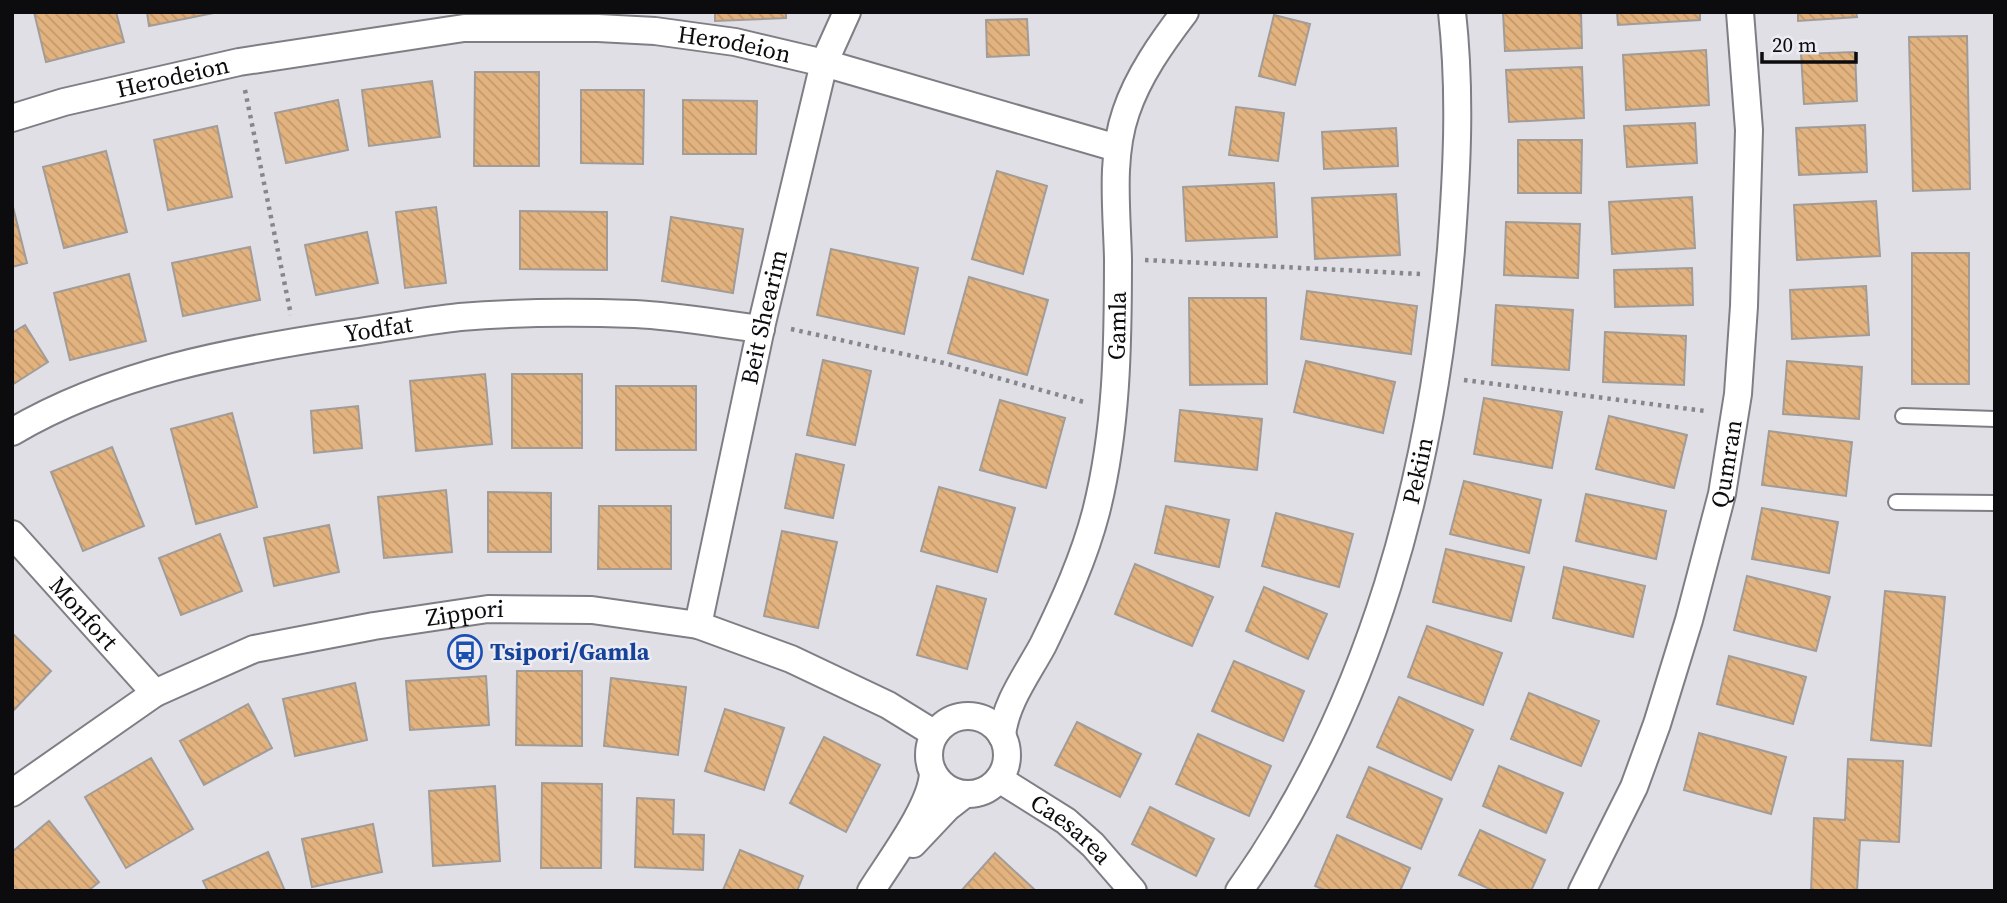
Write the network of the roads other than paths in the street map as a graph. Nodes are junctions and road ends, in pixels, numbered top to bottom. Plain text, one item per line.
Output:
1 (847, 12) edge
2 (1185, 12) edge
3 (1452, 12) edge
4 (1740, 12) edge
5 (824, 63) junction
6 (12, 118) edge
7 (1117, 148) junction
8 (762, 326) junction
9 (1903, 416) dead end
10 (1995, 419) edge
11 (12, 432) edge
12 (1896, 502) dead end
13 (1995, 503) edge
14 (12, 534) edge
15 (698, 625) junction
16 (1043, 644) junction
17 (155, 693) junction
18 (980, 718) junction
19 (935, 734) junction
20 (1002, 736) junction
21 (933, 773) junction
22 (999, 779) junction
23 (12, 793) edge
24 (965, 794) junction
25 (873, 891) edge
26 (1133, 891) edge
27 (1239, 891) edge
28 (1582, 891) edge

1 - 5 street, Beit Shearim
2 - 7 street, Gamla
3 - 27 street, Pekiin
4 - 28 street, Qumran
5 - 6 street, Herodeion
5 - 7 street, Herodeion
5 - 8 street, Beit Shearim
7 - 16 street, Gamla
8 - 11 street, Yodfat
8 - 15 street, Beit Shearim
9 - 10 lane
12 - 13 lane
14 - 17 street, Monfort
15 - 17 street, Zippori
15 - 19 street, Zippori
16 - 18 street, Gamla
16 - 20 street, Gamla
17 - 23 street, Zippori
18 - 19 street
18 - 20 street
19 - 21 street
20 - 22 street
21 - 24 street
21 - 25 street
22 - 24 street
22 - 26 street, Caesarea
24 - 25 street

